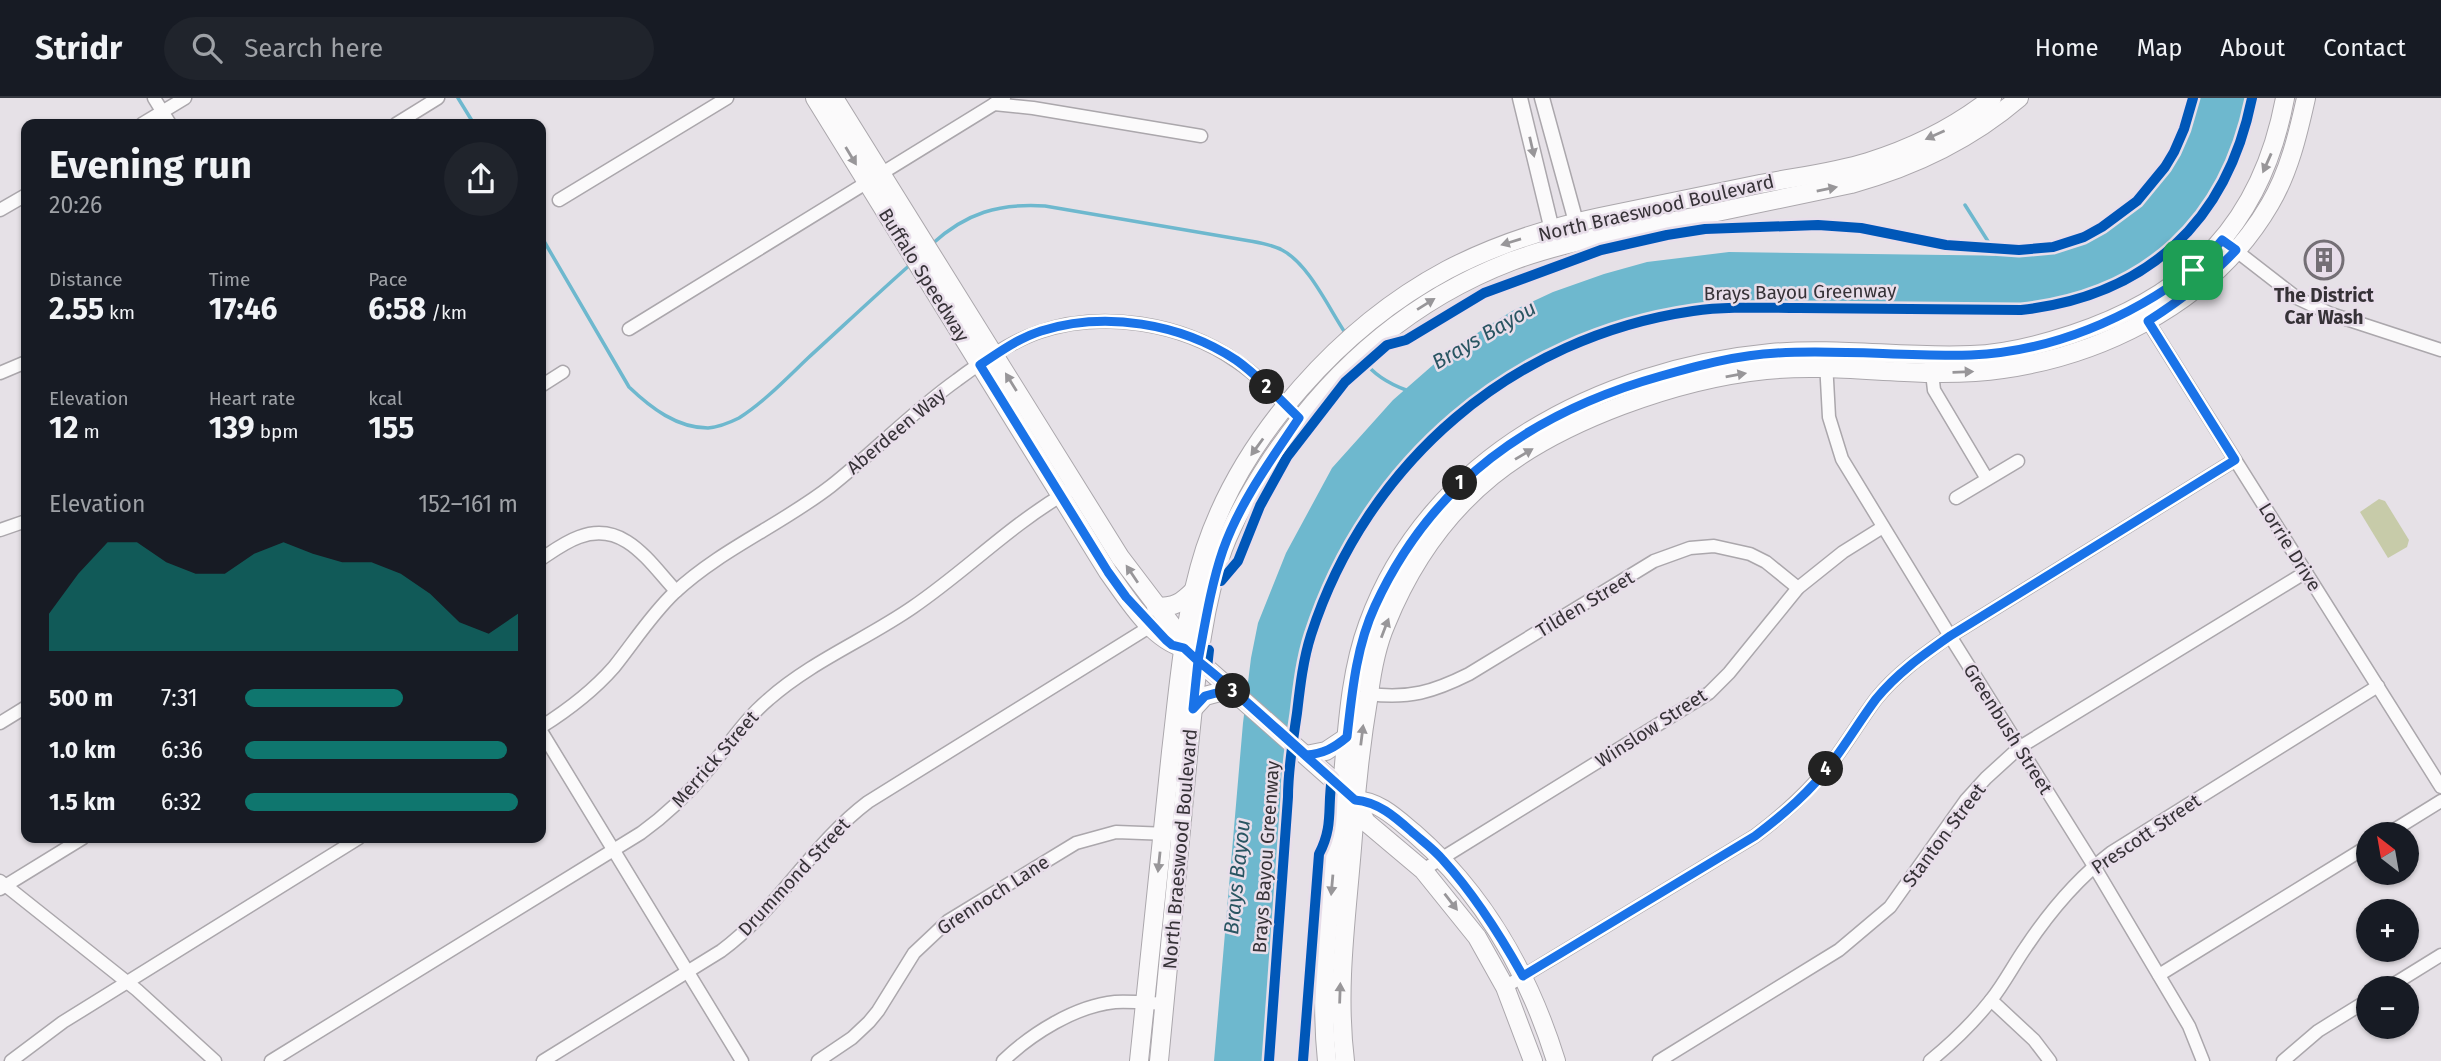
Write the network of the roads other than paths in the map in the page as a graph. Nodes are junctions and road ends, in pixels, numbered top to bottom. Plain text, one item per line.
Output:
1 (154, 98) edge
2 (185, 98) edge
3 (727, 98) edge
4 (815, 98) edge
5 (834, 98) edge
6 (1520, 98) edge
7 (1542, 98) edge
8 (1992, 98) edge
9 (2020, 98) edge
10 (2285, 98) edge
11 (2305, 98) edge
12 (437, 99) edge
13 (999, 101) edge
14 (162, 112) junction
15 (150, 119) edge
16 (167, 119) edge
17 (404, 119) edge
18 (1201, 136) dead end
19 (874, 178) junction
20 (1796, 186) junction
21 (21, 198) edge
22 (559, 200) dead end
23 (0, 209) edge
24 (1576, 222) junction
25 (1552, 230) junction
26 (1567, 243) junction
27 (2229, 245) junction
28 (2143, 313) junction
29 (629, 329) dead end
30 (1365, 338) junction
31 (2441, 350) edge
32 (1826, 359) junction
33 (987, 360) junction
34 (21, 364) edge
35 (563, 372) dead end
36 (0, 373) edge
37 (1932, 373) junction
38 (546, 383) edge
39 (1292, 412) junction
40 (2235, 460) junction
41 (2018, 461) dead end
42 (1987, 479) junction
43 (1069, 491) junction
44 (1956, 498) dead end
45 (21, 523) edge
46 (1882, 527) junction
47 (0, 530) edge
48 (546, 556) edge
49 (2306, 572) junction
50 (1798, 588) junction
51 (1194, 590) junction
52 (676, 591) junction
53 (1156, 607) junction
54 (1151, 626) junction
55 (1950, 636) junction
56 (1184, 648) junction
57 (1198, 661) junction
58 (2378, 686) junction
59 (1232, 690) junction
60 (1369, 694) junction
61 (1193, 709) junction
62 (21, 710) edge
63 (0, 723) edge
64 (546, 725) edge
65 (546, 737) edge
66 (1347, 737) junction
67 (2020, 747) junction
68 (1305, 754) junction
69 (1341, 787) junction
70 (2441, 787) edge
71 (1355, 800) junction
72 (2441, 800) edge
73 (2406, 822) edge
74 (1171, 834) junction
75 (1382, 836) junction
76 (74, 843) edge
77 (351, 843) edge
78 (614, 851) junction
79 (1351, 852) junction
80 (2356, 853) edge
81 (1442, 858) junction
82 (2094, 866) junction
83 (1423, 870) junction
84 (2, 885) edge
85 (2441, 955) edge
86 (688, 972) junction
87 (2159, 975) junction
88 (1523, 976) junction
89 (2407, 976) edge
90 (127, 982) junction
91 (1506, 987) junction
92 (1991, 1000) junction
93 (1144, 1003) junction
94 (1165, 1004) junction
95 (2356, 1007) edge
96 (10, 1061) edge
97 (215, 1061) edge
98 (271, 1061) edge
99 (544, 1061) edge
100 (742, 1061) edge
101 (818, 1061) edge
102 (1003, 1061) edge
103 (1139, 1061) edge
104 (1159, 1061) edge
105 (1327, 1061) edge
106 (1345, 1061) edge
107 (1533, 1061) edge
108 (1556, 1061) edge
109 (1659, 1061) edge
110 (1930, 1061) edge
111 (2050, 1061) edge
112 (2203, 1061) edge
113 (2283, 1061) edge

1 - 14 street
2 - 14 street
3 - 22 street
4 -> 19 main road, Buffalo Speedway
5 - 19 main road, Buffalo Speedway
6 -> 25 street
7 - 24 street
8 -> 20 main road, North Braeswood Boulevard
20 -> 9 main road, North Braeswood Boulevard
10 -> 27 main road
11 - 27 main road
12 - 17 street
13 - 18 street
13 - 19 street
14 - 15 street
14 - 16 street
19 - 29 street
19 - 33 main road, Buffalo Speedway
20 - 24 main road, North Braeswood Boulevard
20 - 26 main road, North Braeswood Boulevard
21 - 23 street
24 - 25 main road, North Braeswood Boulevard
24 - 26 street
25 - 26 street
25 -> 30 main road, North Braeswood Boulevard
30 -> 26 main road, North Braeswood Boulevard
27 - 28 main road
27 - 31 street
28 - 32 main road
37 -> 28 main road
28 - 40 street, Lorrie Drive
30 - 39 main road, North Braeswood Boulevard
30 - 39 main road, North Braeswood Boulevard
32 - 37 main road
32 - 46 street, Greenbush Street
60 -> 32 main road
32 - 66 main road
33 - 39 street, Aberdeen Way
33 - 43 main road, Buffalo Speedway
33 - 52 street, Aberdeen Way
34 - 36 street
35 - 38 street
37 - 42 street
39 -> 51 main road, North Braeswood Boulevard
39 - 57 main road, North Braeswood Boulevard
40 - 49 street, Lorrie Drive
40 - 55 street
41 - 42 street
42 - 44 street
53 -> 43 main road, Buffalo Speedway
43 - 54 main road, Buffalo Speedway
43 - 78 street, Merrick Street
45 - 47 street
46 - 50 street, Winslow Street
46 - 55 street, Greenbush Street
48 - 52 street
49 - 58 street, Lorrie Drive
49 - 67 street, Stanton Street
50 - 60 street, Tilden Street
50 - 81 street, Winslow Street
51 - 53 main road
51 - 56 main road, North Braeswood Boulevard
52 - 64 street, Aberdeen Way
53 - 56 main road, Buffalo Speedway
54 - 56 main road, Buffalo Speedway
54 - 86 street, Drummond Street
55 - 67 street, Greenbush Street
55 - 88 street
56 - 57 main road, Buffalo Speedway
56 - 74 main road, North Braeswood Boulevard
57 - 59 main road, Buffalo Speedway
57 - 61 main road, North Braeswood Boulevard
58 - 70 street, Lorrie Drive
58 - 82 street, Prescott Street
59 - 61 main road
59 - 68 main road, Buffalo Speedway
71 -> 60 main road
61 - 74 main road, North Braeswood Boulevard
62 - 63 street
65 - 78 street
66 - 68 main road
66 - 69 main road
67 - 82 street, Greenbush Street
67 - 109 street, Stanton Street
68 - 69 main road, Buffalo Speedway
69 - 71 main road, Buffalo Speedway
69 -> 105 main road
71 - 75 main road, Buffalo Speedway
71 - 79 main road
71 - 81 main road, Buffalo Speedway
72 - 73 street
74 -> 93 main road, North Braeswood Boulevard
74 - 94 main road, North Braeswood Boulevard
74 - 101 street, Grennoch Lane
75 - 79 main road
75 - 83 main road, Buffalo Speedway
76 - 84 street
77 - 90 street
78 - 86 street
78 - 98 street, Merrick Street
106 -> 79 main road
80 - 87 street
81 - 83 street, Winslow Street
81 - 88 main road, Buffalo Speedway
82 - 87 street, Greenbush Street
82 - 92 street, Prescott Street
83 -> 91 main road, Buffalo Speedway
84 - 90 street
85 - 89 street
86 - 99 street, Drummond Street
86 - 100 street
87 - 112 street, Greenbush Street
88 - 91 street
88 - 108 main road, Buffalo Speedway
90 - 96 street
90 - 97 street
91 - 107 main road, Buffalo Speedway
92 - 110 street, Prescott Street
92 - 111 street
93 - 94 street
93 - 102 street
93 - 103 main road, North Braeswood Boulevard
94 - 104 main road, North Braeswood Boulevard
95 - 113 street

